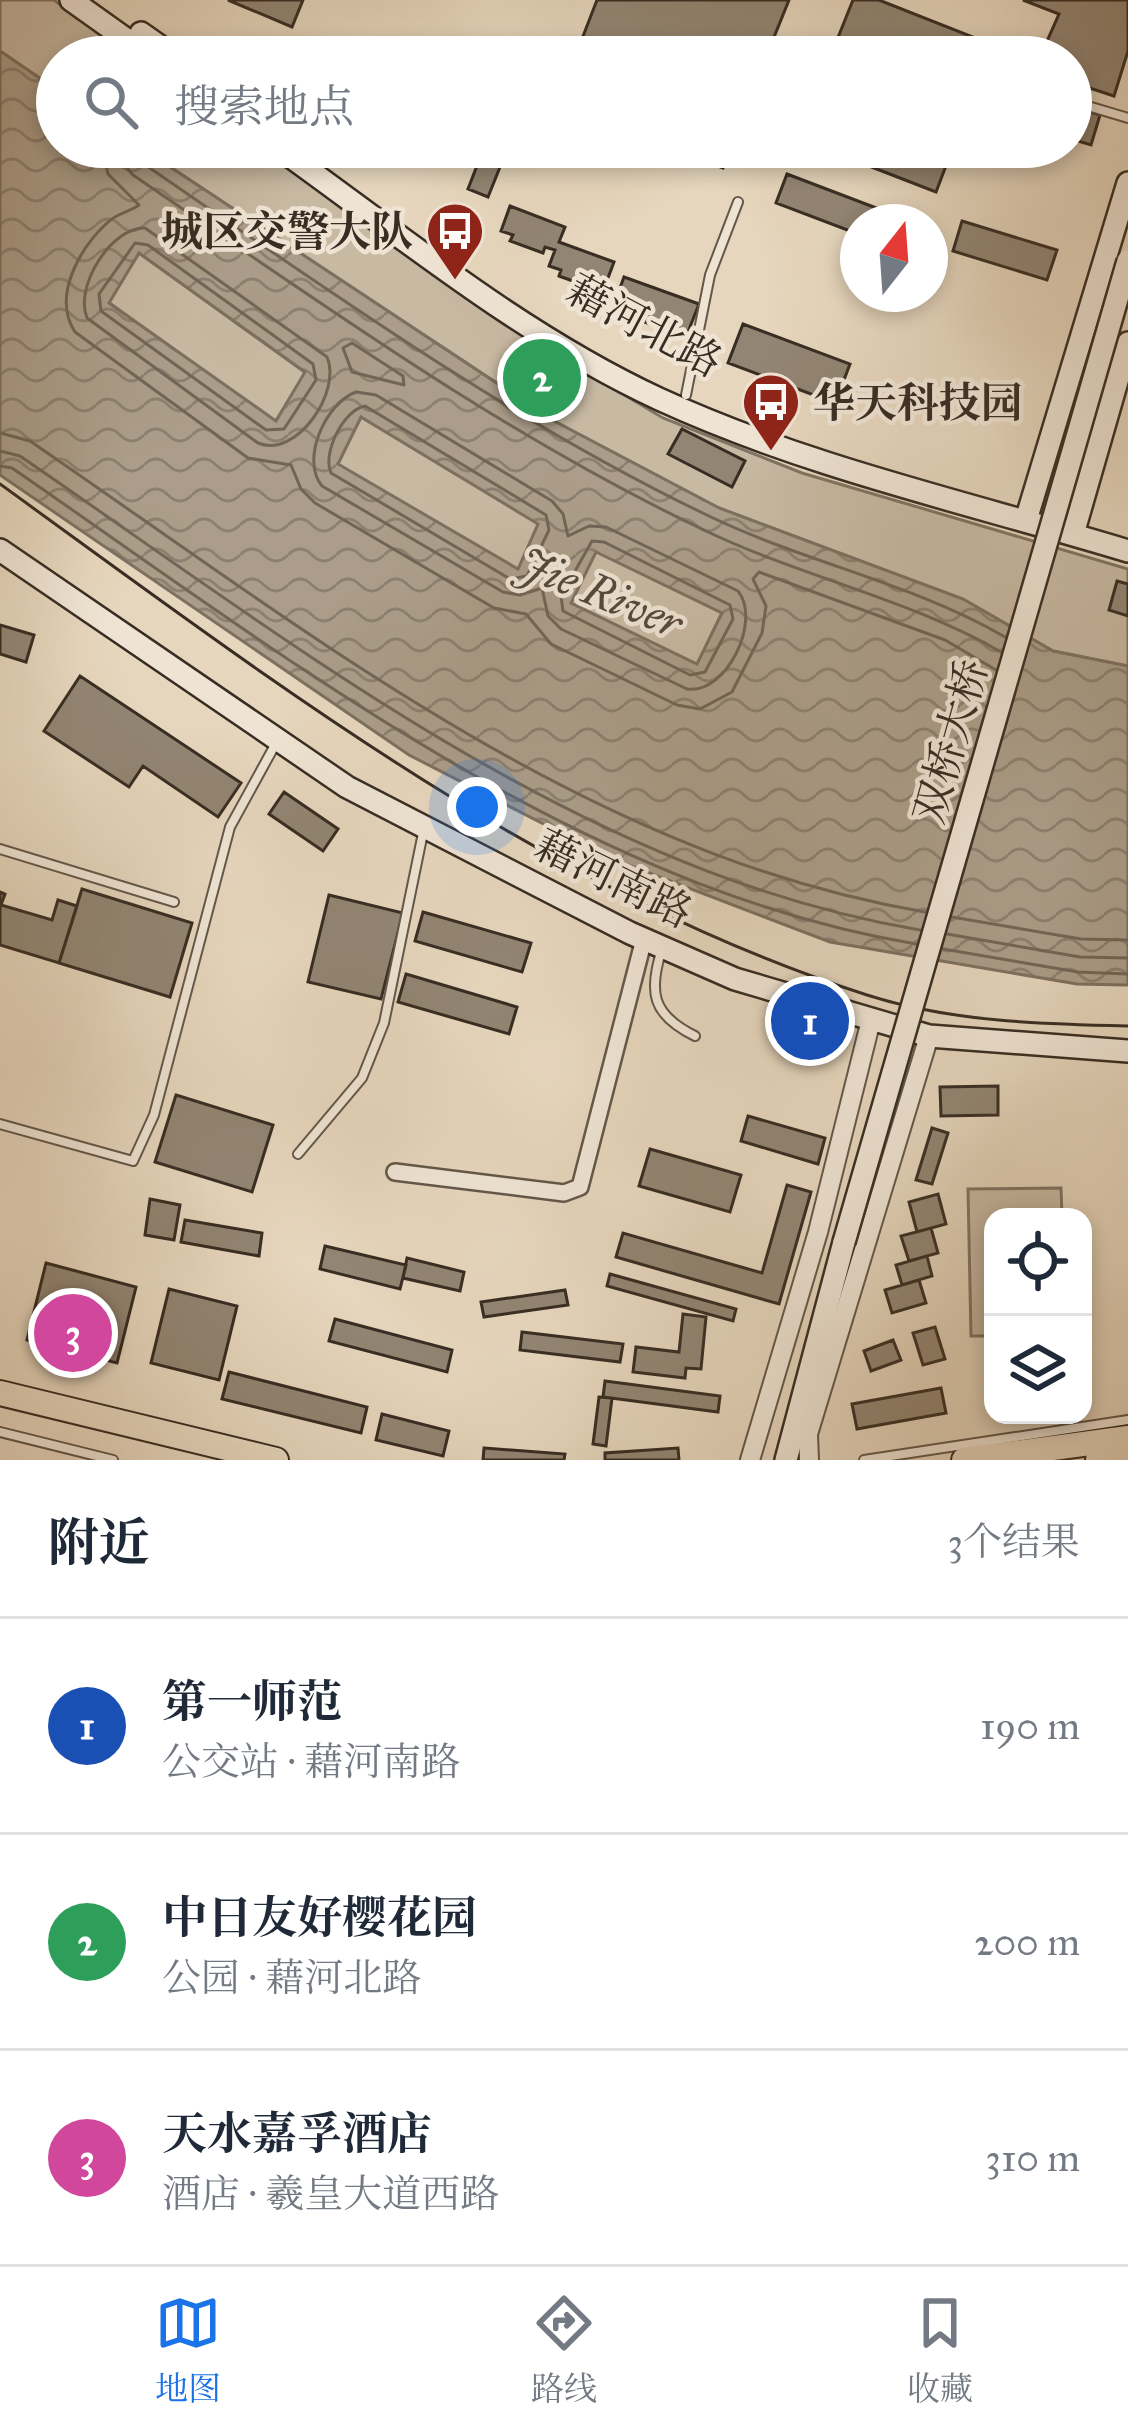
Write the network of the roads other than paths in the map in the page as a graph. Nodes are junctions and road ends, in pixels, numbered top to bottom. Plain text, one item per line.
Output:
1 (71, 0) edge
2 (95, 0) edge
3 (122, 36) edge
4 (146, 36) edge
5 (1092, 107) edge
6 (1128, 118) edge
7 (306, 168) edge
8 (330, 168) edge
9 (1128, 183) edge
10 (738, 202) dead end
11 (1128, 261) edge
12 (1128, 344) edge
13 (686, 395) junction
14 (1028, 514) junction
15 (1074, 528) junction
16 (1128, 537) edge
17 (0, 550) edge
18 (1128, 551) edge
19 (278, 740) junction
20 (425, 827) junction
21 (0, 849) edge
22 (174, 902) dead end
23 (653, 943) junction
24 (871, 1020) junction
25 (695, 1036) dead end
26 (929, 1036) junction
27 (1128, 1051) edge
28 (0, 1124) edge
29 (298, 1154) dead end
30 (395, 1172) dead end
31 (0, 1393) edge
32 (0, 1409) edge
33 (1128, 1420) edge
34 (0, 1432) edge
35 (1128, 1438) edge
36 (1128, 1458) edge
37 (113, 1460) edge
38 (210, 1460) edge
39 (276, 1460) edge
40 (750, 1460) edge
41 (785, 1460) edge
42 (809, 1460) edge
43 (864, 1460) edge
44 (964, 1460) edge
45 (1098, 1460) edge

1 - 3 main road
2 - 4 main road
5 - 6 lane
7 - 14 main road, 藉河北路
8 - 13 main road, 藉河北路
9 - 14 main road
10 - 13 lane
11 - 41 main road, 双桥大桥, bridge
12 - 15 main road
13 - 14 main road, 藉河北路
14 - 15 main road, 藉河北路
15 - 16 main road, 藉河北路
15 - 18 main road, 藉河北路
17 - 19 main road, 藉河南路
19 - 20 main road, 藉河南路
19 - 28 lane
20 - 23 main road, 藉河南路
20 - 29 lane
21 - 22 lane
23 - 24 main road, 藉河南路
23 - 25 lane
23 - 30 street
24 - 26 main road, 藉河南路
24 - 40 street
26 - 27 main road, 藉河南路
26 - 42 street
31 - 39 main road
32 - 38 main road
33 - 43 lane
34 - 37 lane
35 - 44 main road
36 - 45 main road

